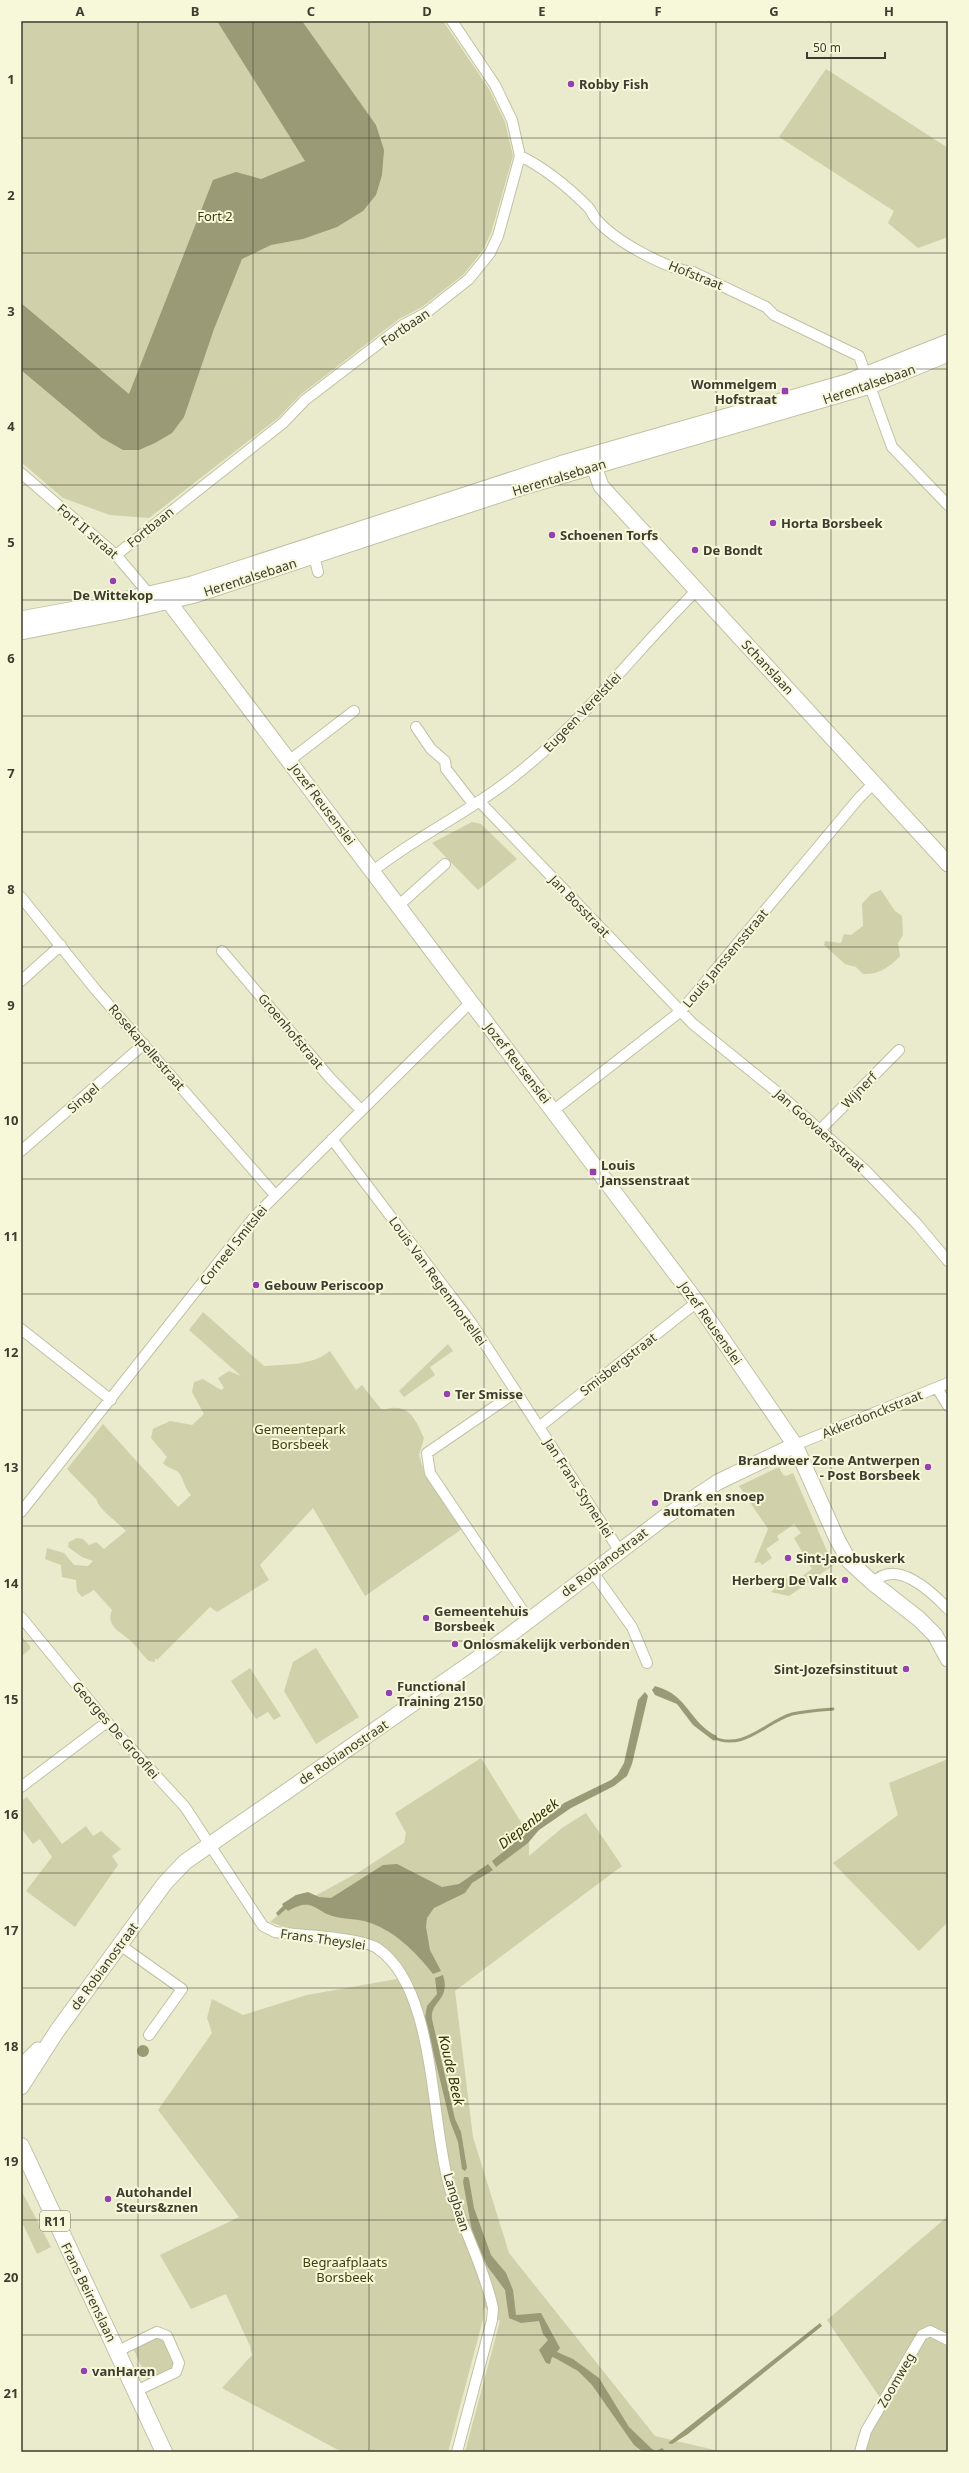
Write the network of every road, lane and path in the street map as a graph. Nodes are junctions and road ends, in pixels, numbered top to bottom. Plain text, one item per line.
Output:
1 (452, 21) edge
2 (520, 156) junction
3 (948, 342) edge
4 (948, 354) edge
5 (868, 380) junction
6 (592, 461) junction
7 (21, 473) edge
8 (948, 505) edge
9 (116, 555) junction
10 (314, 556) junction
11 (318, 572) dead end
12 (178, 588) junction
13 (697, 590) junction
14 (149, 594) junction
15 (169, 602) junction
16 (21, 619) edge
17 (21, 632) edge
18 (354, 711) dead end
19 (416, 727) dead end
20 (290, 760) junction
21 (874, 783) junction
22 (476, 803) junction
23 (445, 864) dead end
24 (948, 864) edge
25 (373, 871) junction
26 (21, 897) edge
27 (398, 906) junction
28 (61, 945) junction
29 (222, 951) dead end
30 (21, 981) edge
31 (471, 1002) junction
32 (681, 1011) junction
33 (144, 1044) junction
34 (899, 1050) dead end
35 (361, 1110) junction
36 (554, 1110) junction
37 (820, 1130) junction
38 (332, 1139) junction
39 (21, 1151) edge
40 (275, 1195) junction
41 (948, 1261) edge
42 (697, 1302) junction
43 (21, 1329) edge
44 (948, 1383) edge
45 (937, 1388) junction
46 (516, 1392) junction
47 (111, 1400) junction
48 (948, 1406) edge
49 (539, 1426) junction
50 (795, 1445) junction
51 (21, 1512) edge
52 (619, 1550) junction
53 (592, 1571) junction
54 (873, 1583) junction
55 (948, 1609) edge
56 (21, 1617) edge
57 (529, 1620) junction
58 (948, 1659) edge
59 (647, 1663) dead end
60 (107, 1722) junction
61 (21, 1787) edge
62 (210, 1843) junction
63 (120, 1945) junction
64 (385, 1955) joint
65 (57, 2031) junction
66 (149, 2035) dead end
67 (21, 2067) edge
68 (21, 2087) edge
69 (21, 2146) edge
70 (26, 2165) edge
71 (948, 2340) edge
72 (118, 2351) junction
73 (136, 2391) junction
74 (164, 2452) edge
75 (457, 2452) edge
76 (860, 2452) edge

1 - 2 street, Fortbaan
2 - 5 street, Hofstraat
2 - 9 street, Fortbaan
3 - 5 street, Herentalsebaan
4 - 5 street, Herentalsebaan
5 - 6 street, Herentalsebaan
5 - 8 street, Hofstraat
6 - 10 street, Herentalsebaan
6 - 12 street, Herentalsebaan
6 - 13 street, Schanslaan
7 - 9 street, Fort II straat
9 - 14 street, Fort II straat
10 - 11 street
10 - 15 street, Herentalsebaan
12 - 14 street, Herentalsebaan
12 - 15 street
13 - 21 street, Schanslaan
13 - 22 street, Eugeen Verelstlei
14 - 15 street
14 - 16 street, Herentalsebaan
15 - 17 street, Herentalsebaan
15 - 20 street, Jozef Reusenslei
18 - 20 street
19 - 22 street, Jan Bosstraat
20 - 25 street, Jozef Reusenslei
21 - 24 street, Schanslaan
21 - 32 street, Louis Janssensstraat
22 - 25 street, Eugeen Verelstlei
22 - 32 street, Jan Bosstraat
23 - 27 street
25 - 27 street, Jozef Reusenslei
26 - 28 street, Rosekapellestraat
27 - 31 street, Jozef Reusenslei
28 - 30 street
28 - 33 street, Rosekapellestraat
29 - 35 street, Groenhofstraat
31 - 35 street, Corneel Smitslei
31 - 36 street, Jozef Reusenslei
32 - 36 street, Louis Janssensstraat
32 - 37 street, Jan Goovaersstraat
33 - 39 street, Singel
33 - 40 street, Rosekapellestraat
34 - 37 street, Wijnerf
35 - 38 street, Corneel Smitslei
36 - 42 street, Jozef Reusenslei
37 - 41 street, Jan Goovaersstraat
38 - 40 street, Corneel Smitslei
38 - 46 street, Louis Van Regenmortellei
40 - 47 street, Corneel Smitslei
42 - 49 street, Smisbergstraat
42 - 50 street, Jozef Reusenslei
43 - 47 street
44 - 45 street, Akkerdonckstraat
45 - 48 street
45 - 50 street, Akkerdonckstraat
46 - 49 street, Louis Van Regenmortellei
46 - 57 street
47 - 51 street, Corneel Smitslei
49 - 52 street, Jan Frans Stynenlei
50 - 52 street, de Robianostraat
50 - 54 street, Jozef Reusenslei
52 - 53 street, de Robianostraat
53 - 57 street, de Robianostraat
53 - 59 street
54 - 55 street
54 - 58 street, Jozef Reusenslei
56 - 60 street, Georges De Grooflei
57 - 62 street, de Robianostraat
60 - 61 street
60 - 62 street, Georges De Grooflei
62 - 63 street, de Robianostraat
62 - 64 street, Frans Theyslei
63 - 65 street, de Robianostraat
63 - 66 street
64 - 75 street, Langbaan
65 - 67 street, de Robianostraat
65 - 68 street, de Robianostraat
69 - 70 main road, Frans Beirenslaan / R11
70 - 72 main road, Frans Beirenslaan / R11
71 - 76 street, Zoomweg
72 - 73 main road, Frans Beirenslaan / R11
72 - 73 street, Frans Beirenslaan
73 - 74 main road, Frans Beirenslaan / R11

